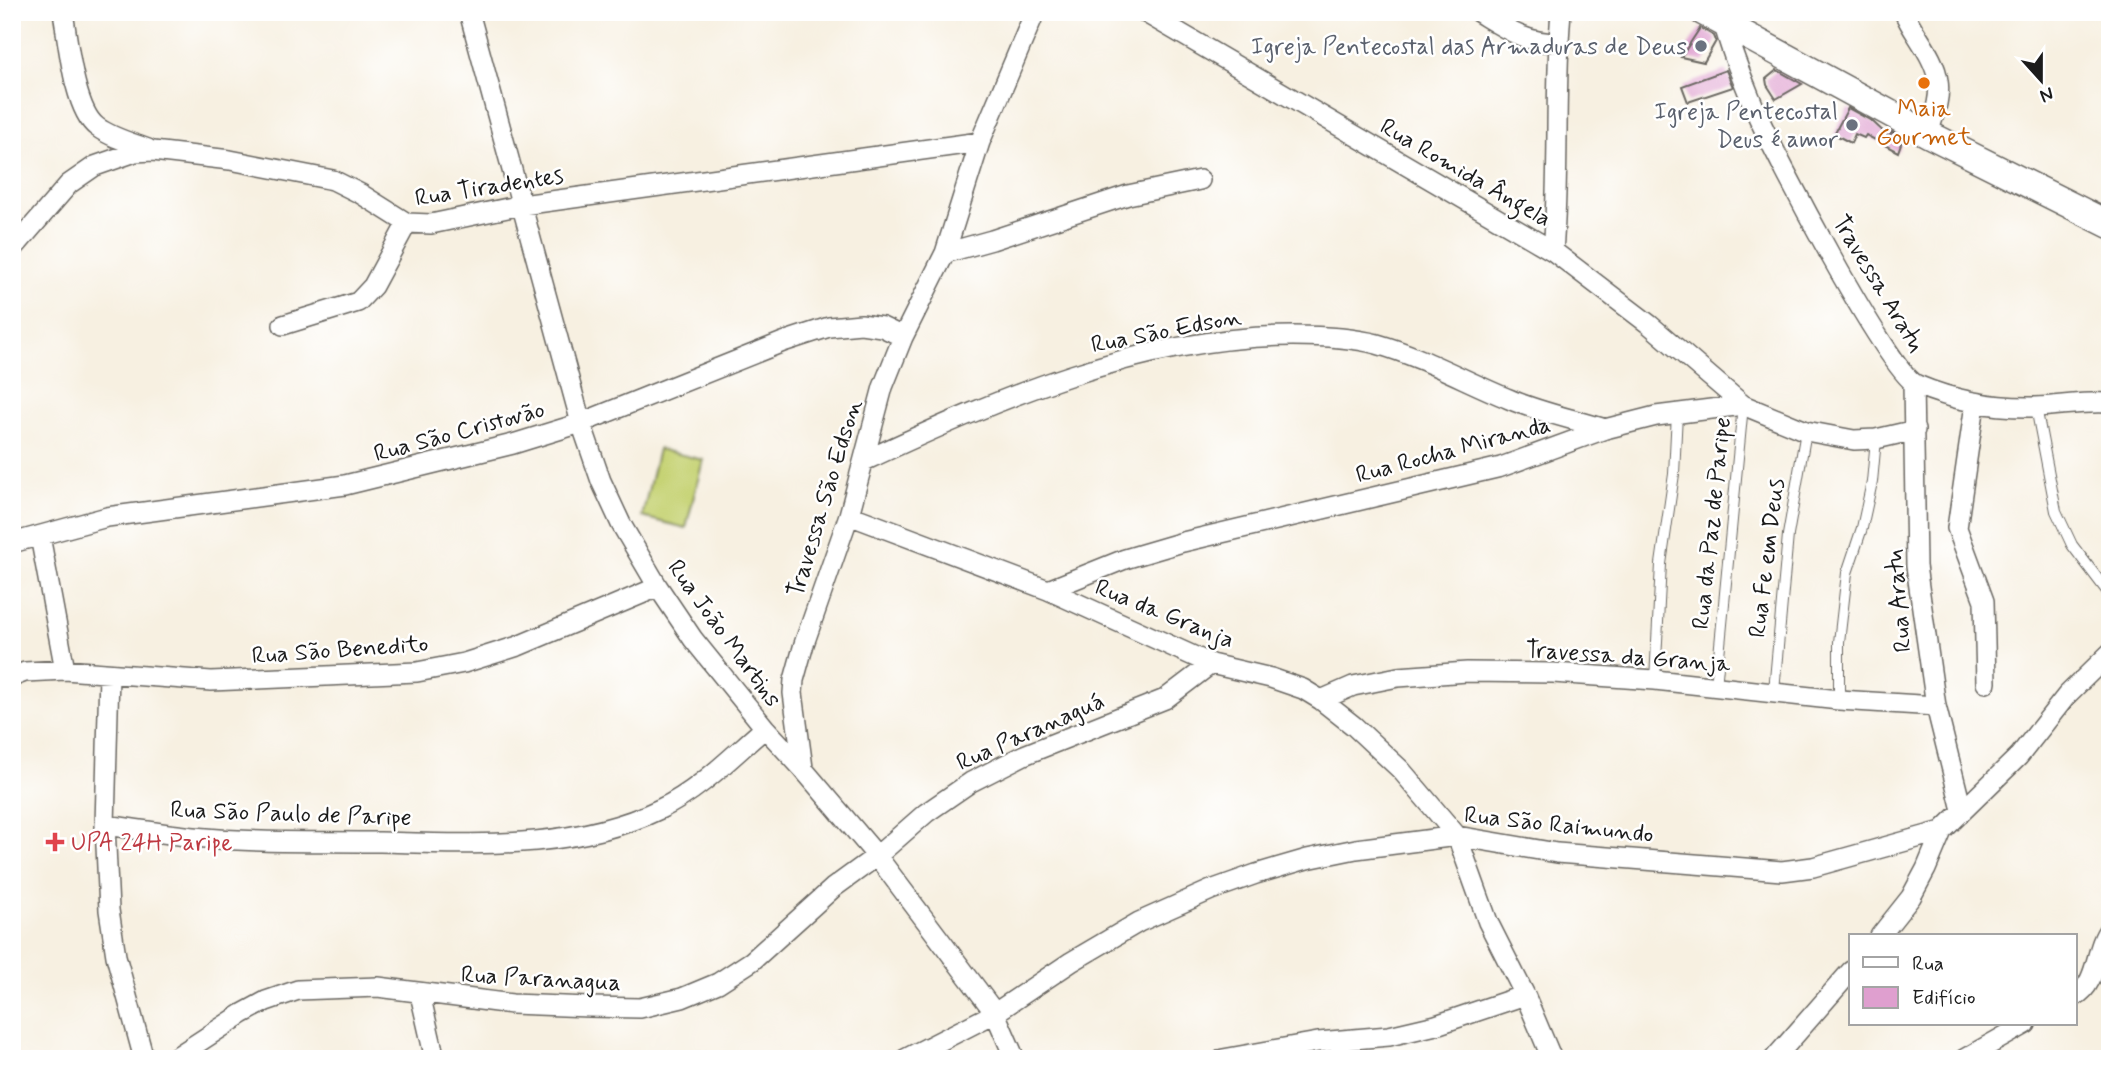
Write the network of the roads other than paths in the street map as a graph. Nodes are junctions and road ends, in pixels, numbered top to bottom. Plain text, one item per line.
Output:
1 (64, 12) edge
2 (469, 12) edge
3 (1035, 12) edge
4 (1144, 12) edge
5 (1478, 12) edge
6 (1561, 12) edge
7 (1904, 12) edge
8 (1716, 16) edge
9 (1559, 43) junction
10 (1928, 134) junction
11 (980, 142) junction
12 (153, 151) junction
13 (1200, 180) dead end
14 (523, 205) junction
15 (407, 223) junction
16 (2110, 225) edge
17 (12, 250) edge
18 (1553, 251) junction
19 (945, 253) junction
20 (283, 324) dead end
21 (903, 337) junction
22 (1913, 383) junction
23 (2110, 403) edge
24 (1975, 404) junction
25 (1744, 405) junction
26 (2036, 407) junction
27 (1677, 413) junction
28 (581, 423) junction
29 (1605, 429) junction
30 (1806, 430) junction
31 (1916, 430) junction
32 (1876, 439) junction
33 (864, 461) junction
34 (849, 515) junction
35 (40, 536) junction
36 (12, 543) edge
37 (658, 587) junction
38 (1048, 590) junction
39 (2110, 594) edge
40 (2110, 653) edge
41 (1211, 664) junction
42 (65, 670) junction
43 (109, 674) junction
44 (12, 677) edge
45 (1655, 680) junction
46 (1986, 683) dead end
47 (1716, 687) junction
48 (1774, 691) junction
49 (1321, 700) junction
50 (1839, 700) junction
51 (1936, 706) junction
52 (765, 728) junction
53 (803, 769) junction
54 (1962, 810) junction
55 (105, 825) junction
56 (1942, 831) junction
57 (1457, 836) junction
58 (877, 856) junction
59 (2110, 928) edge
60 (1882, 934) edge
61 (1849, 973) edge
62 (420, 994) junction
63 (1525, 995) junction
64 (2076, 995) edge
65 (995, 1013) junction
66 (2022, 1026) edge
67 (144, 1059) edge
68 (173, 1059) edge
69 (435, 1059) edge
70 (905, 1059) edge
71 (1015, 1059) edge
72 (1223, 1059) edge
73 (1552, 1059) edge
74 (1774, 1059) edge
75 (1964, 1059) edge

1 - 12 street
2 - 14 street, Rua João Martins
3 - 11 street, Travessa São Edson
4 - 18 street, Rua Romida Ângela
5 - 9 street
6 - 9 street
7 - 10 street
8 - 10 main road
8 - 22 street, Travessa Aratu
9 - 18 street
10 - 16 main road
11 - 14 street, Rua Tiradentes
11 - 19 street, Travessa São Edson
12 - 15 street, Rua Tiradentes
12 - 17 street, Rua Tiradentes
13 - 19 street
14 - 15 street, Rua Tiradentes
14 - 28 street, Rua João Martins
15 - 20 street
18 - 25 street, Rua Romida Ângela
19 - 21 street, Travessa São Edson
21 - 28 street, Rua São Cristovão
21 - 33 street, Travessa São Edson
22 - 24 street, Travessa Aratu
22 - 31 street, Rua Aratu
23 - 26 street, Travessa Aratu
24 - 26 street, Travessa Aratu
24 - 46 street
25 - 27 street, Rua Rocha Miranda
25 - 30 street, Rua Rocha Miranda
25 - 47 lane, Rua da Paz de Paripe
26 - 39 lane
27 - 29 street, Rua Rocha Miranda
27 - 45 lane
28 - 35 street, Rua São Cristovão
28 - 37 street, Rua João Martins
29 - 33 street, Rua São Edson
29 - 38 street, Rua Rocha Miranda
30 - 32 street, Rua Rocha Miranda
30 - 48 lane, Rua Fe em Deus
31 - 32 street, Rua Rocha Miranda
31 - 51 street, Rua Aratu
32 - 50 lane
33 - 34 street, Travessa São Edson
34 - 38 street, Rua da Granja
34 - 53 street, Travessa São Edson
35 - 36 street, Rua São Cristovão
35 - 42 street
37 - 43 street, Rua São Benedito
37 - 52 street, Rua João Martins
38 - 41 street, Rua da Granja
40 - 54 street
41 - 49 street, Rua da Granja
41 - 58 street, Rua Paranaguá
42 - 43 street, Rua São Benedito
42 - 44 street, Rua São Benedito
43 - 55 street
45 - 47 street, Travessa da Granja
45 - 49 street, Travessa da Granja
47 - 48 street, Travessa da Granja
48 - 50 street, Travessa da Granja
49 - 57 street, Rua da Granja
50 - 51 street, Travessa da Granja
51 - 54 street, Rua Aratu
52 - 53 street, Rua João Martins
52 - 55 street, Rua São Paulo de Paripe
53 - 58 street, Rua João Martins
54 - 56 street
55 - 67 street
56 - 57 street, Rua São Raimundo
56 - 60 street
57 - 63 street
57 - 65 street, Rua São Raimundo
58 - 62 street, Rua Paranagua
58 - 65 street, Rua João Martins
59 - 64 street
61 - 74 street
62 - 68 street, Rua Paranagua
62 - 69 street
63 - 72 street
63 - 73 street
65 - 70 street, Rua São Raimundo
65 - 71 street, Rua João Martins
66 - 75 street

